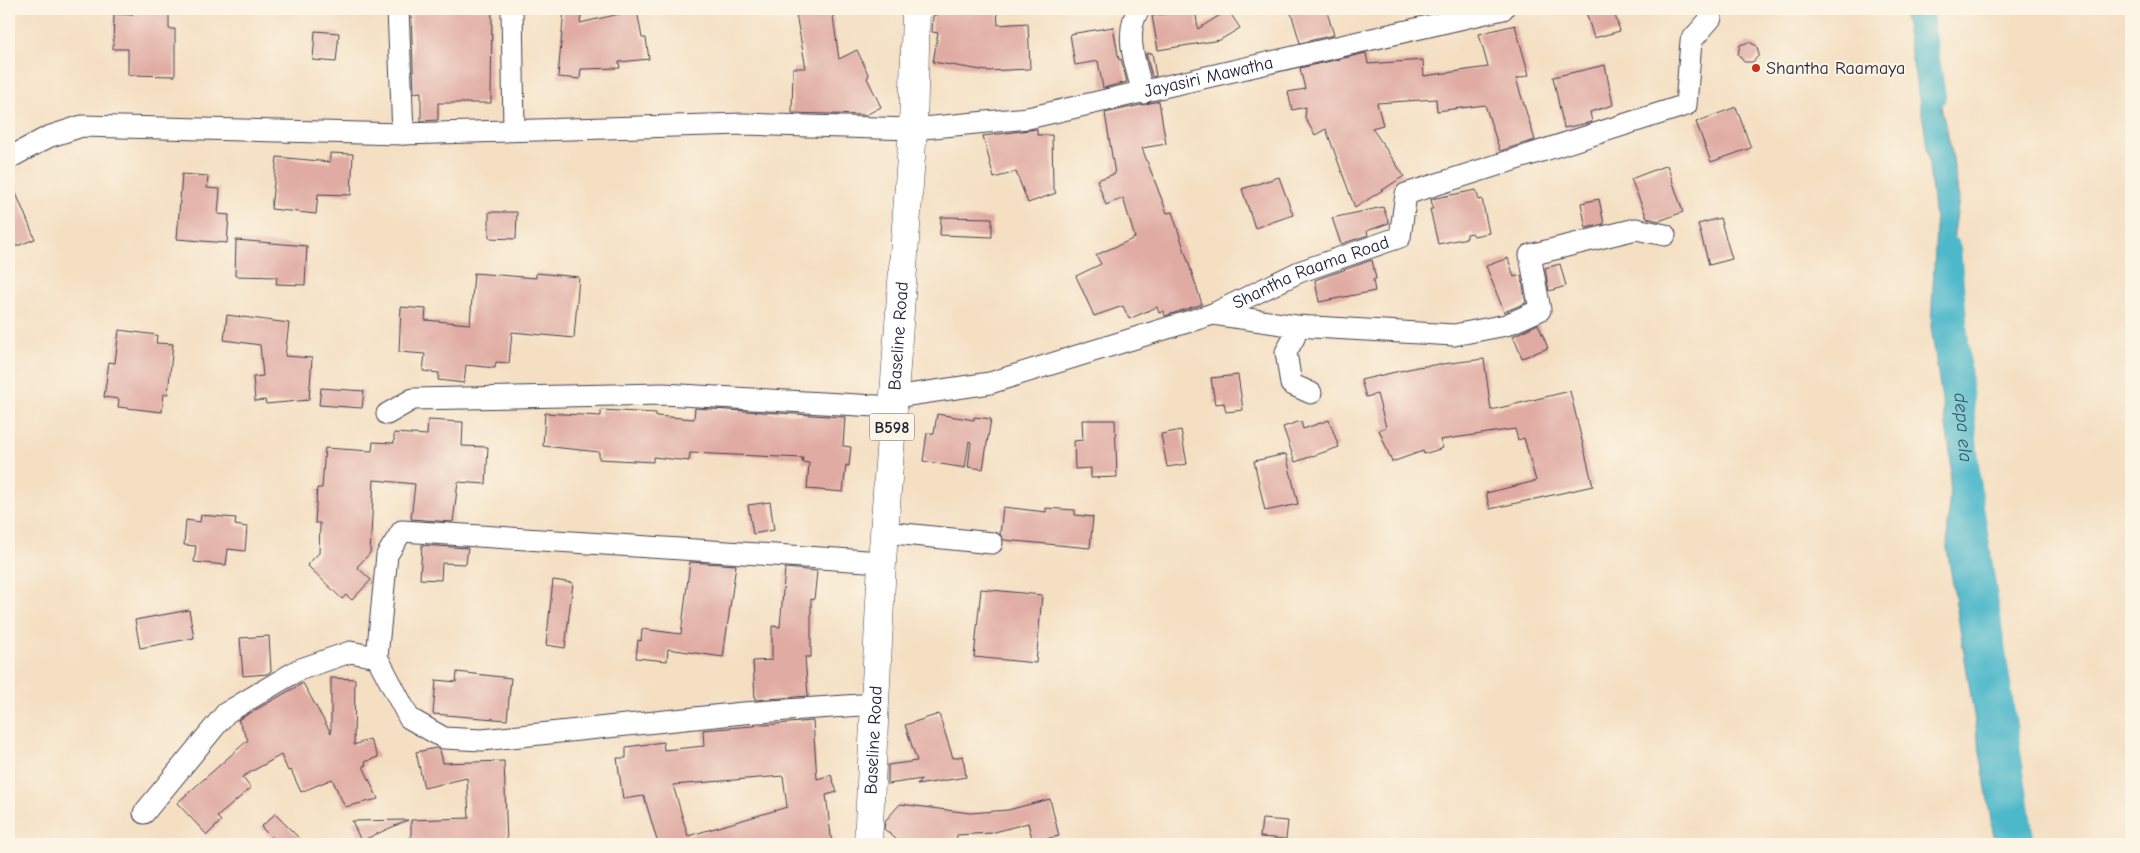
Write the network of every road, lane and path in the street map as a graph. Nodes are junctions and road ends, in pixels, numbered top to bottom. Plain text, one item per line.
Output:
1 (398, 9) edge
2 (512, 9) edge
3 (916, 9) edge
4 (1139, 9) edge
5 (1503, 9) edge
6 (1711, 18) dead end
7 (1143, 93) junction
8 (912, 128) junction
9 (514, 130) junction
10 (403, 134) junction
11 (9, 158) edge
12 (1665, 235) dead end
13 (1213, 314) junction
14 (1296, 326) junction
15 (1311, 393) dead end
16 (894, 402) junction
17 (387, 414) dead end
18 (884, 532) junction
19 (992, 542) dead end
20 (882, 562) junction
21 (377, 657) junction
22 (875, 704) junction
23 (144, 813) dead end
24 (868, 844) edge

1 - 10 street
2 - 9 street
3 - 8 main road, Baseline Road / B598
4 - 7 street
5 - 7 street, Jayasiri Mawatha
6 - 13 street, Shantha Raama Road
7 - 8 street, Jayasiri Mawatha
8 - 9 street, Jayasiri Mawatha
8 - 16 main road, Baseline Road / B598
9 - 10 street, Jayasiri Mawatha
10 - 11 street, Jayasiri Mawatha
12 - 14 street
13 - 14 street
13 - 16 street, Shantha Raama Road
14 - 15 street
16 - 17 street, Shantha Raama Road
16 - 18 main road, Baseline Road / B598
18 - 19 street
18 - 20 main road, Baseline Road / B598
20 - 21 street
20 - 22 main road, Baseline Road / B598
21 - 22 street
21 - 23 street
22 - 24 main road, Baseline Road / B598

